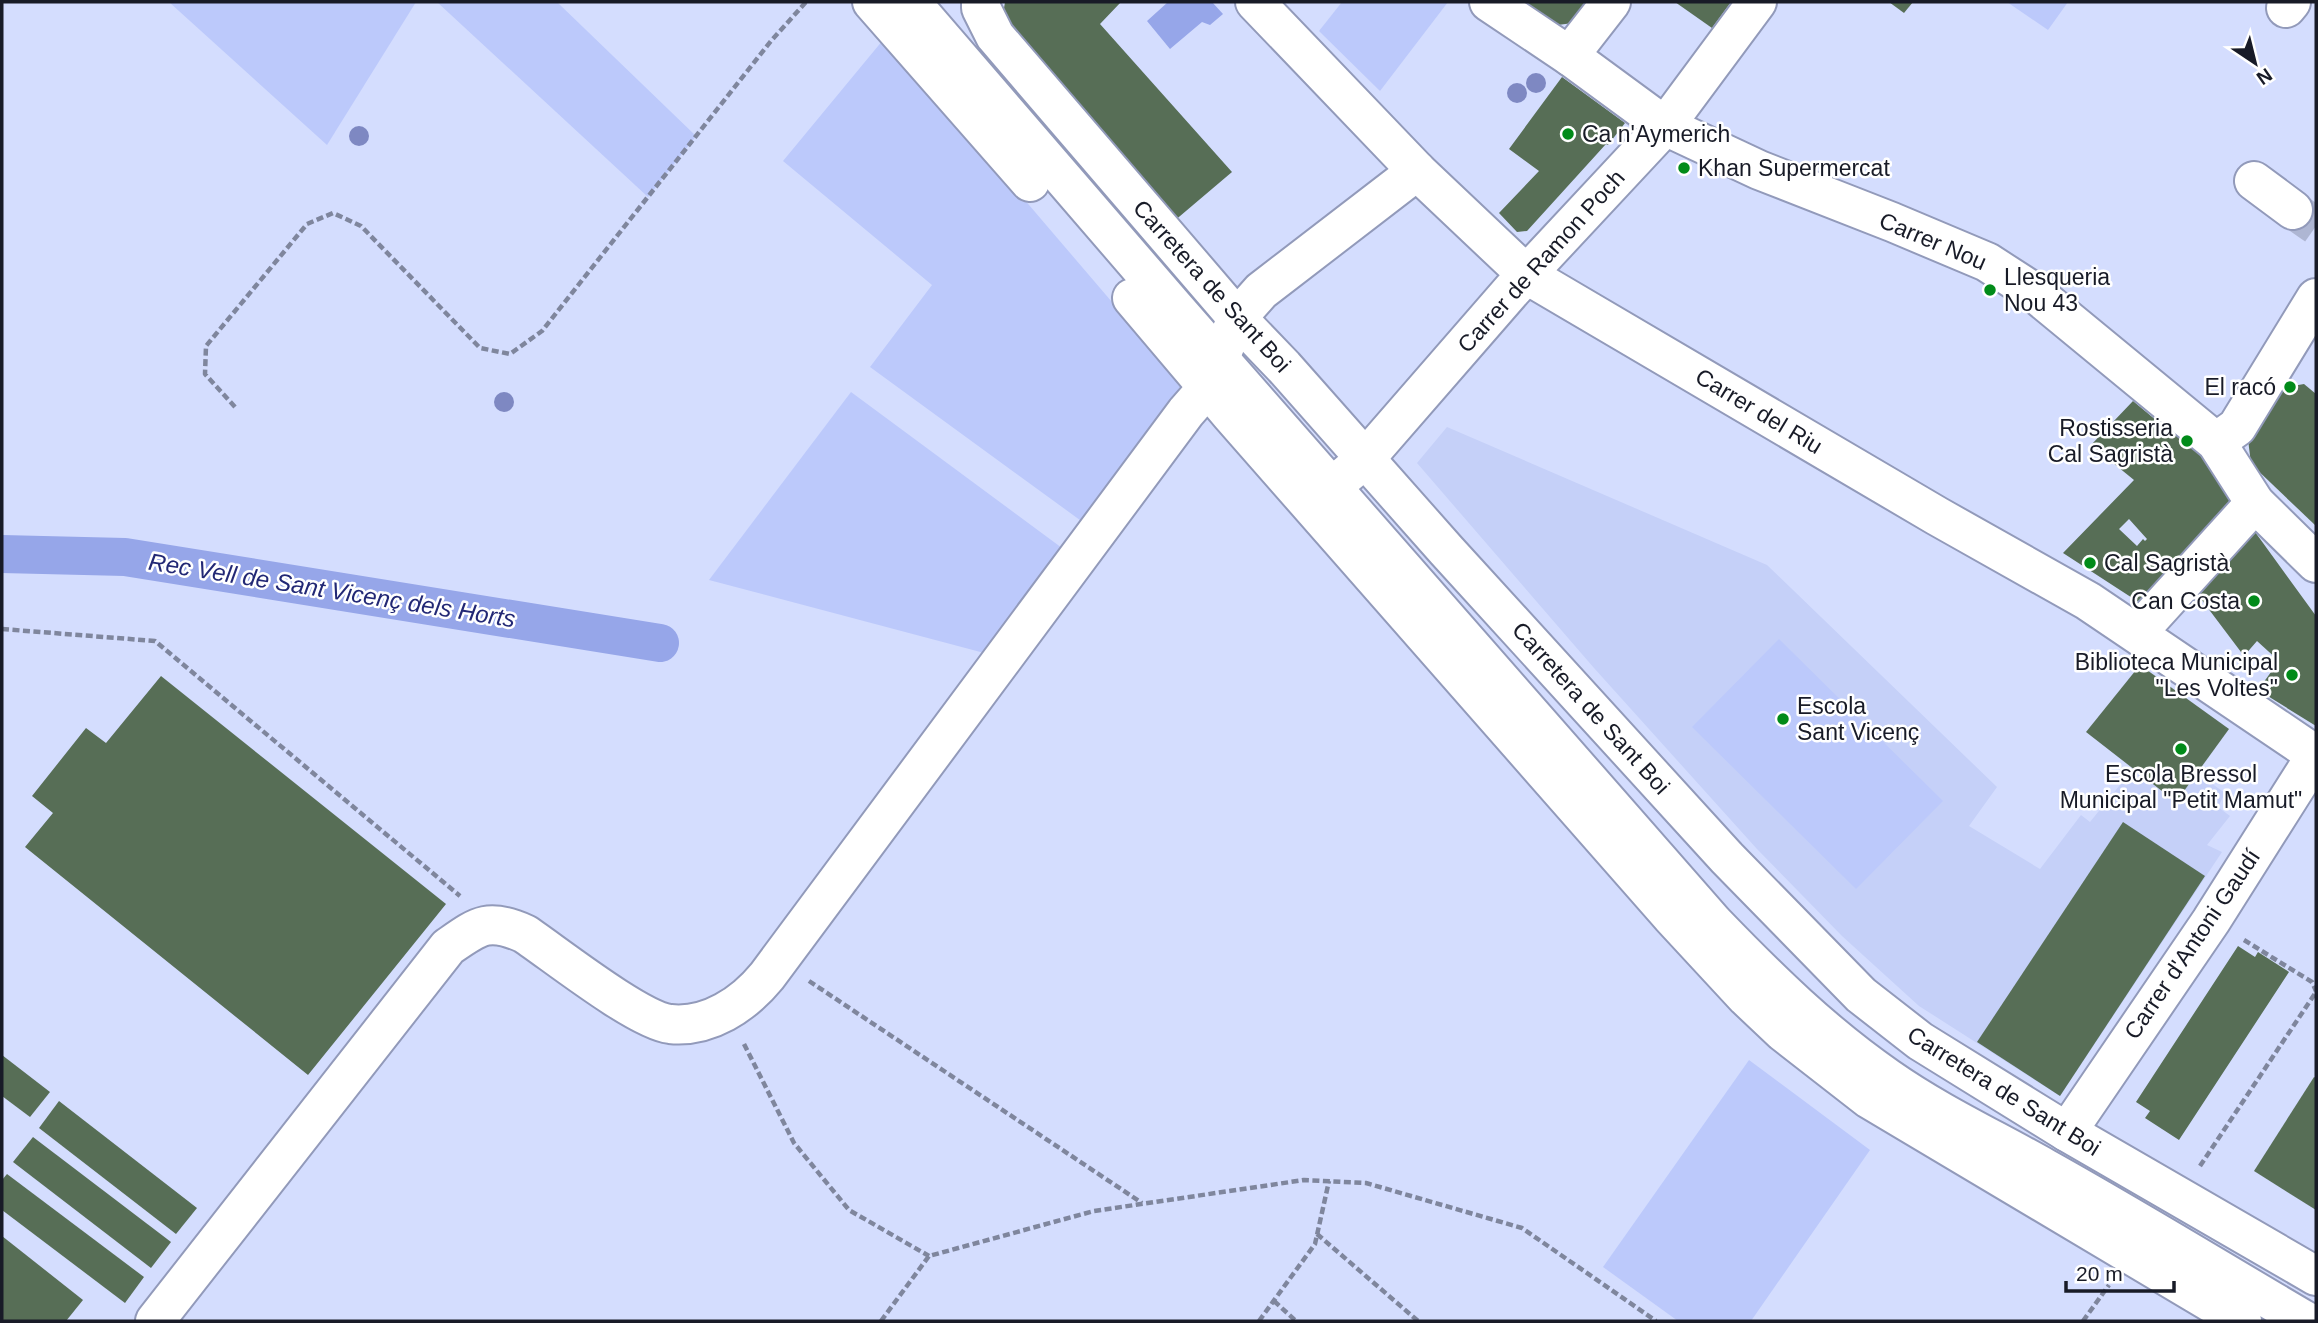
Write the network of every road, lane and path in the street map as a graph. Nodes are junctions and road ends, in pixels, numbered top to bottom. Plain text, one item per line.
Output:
1 (806, 2) edge
2 (873, 2) edge
3 (911, 2) edge
4 (1255, 2) edge
5 (1489, 2) edge
6 (1611, 2) edge
7 (1757, 2) edge
8 (981, 5) edge
9 (1570, 57) junction
10 (1665, 126) junction
11 (1417, 171) junction
12 (2254, 181) dead end
13 (2293, 210) tunnel mouth
14 (1527, 275) junction
15 (2316, 298) edge
16 (1237, 318) junction
17 (1213, 373) junction
18 (235, 407) dead end
19 (2216, 442) junction
20 (1365, 459) junction
21 (1321, 496) junction
22 (2255, 502) junction
23 (2316, 563) edge
24 (2, 629) edge
25 (2137, 633) junction
26 (2316, 755) edge
27 (2211, 920) junction
28 (479, 926) junction
29 (779, 961) junction
30 (2316, 992) edge
31 (727, 1011) junction
32 (2067, 1132) junction
33 (1329, 1181) junction
34 (2180, 1196) junction
35 (1144, 1204) junction
36 (1317, 1234) junction
37 (929, 1256) junction
38 (2131, 1257) junction
39 (2316, 1276) edge
40 (1274, 1301) junction
41 (155, 1321) edge
42 (881, 1321) edge
43 (1259, 1321) edge
44 (1296, 1321) edge
45 (1418, 1321) edge
46 (1656, 1321) edge
47 (2083, 1321) edge
48 (2242, 1321) edge
49 (2306, 1321) edge

1 - 18 path
2 - 17 street
3 - 17 street
4 - 11 street, Carrer del Riu
5 - 9 street, Carrer Nou
6 - 9 street
7 - 10 street, Carrer de Ramon Poch
8 - 16 street, Carretera de Sant Boi
9 - 10 street, Carrer Nou
10 - 14 street, Carrer de Ramon Poch
10 - 19 street, Carrer Nou
11 - 14 street, Carrer del Riu
11 - 16 street
12 - 13 street
14 - 20 street, Carrer de Ramon Poch
14 - 25 street, Carrer del Riu
15 - 19 street
16 - 17 street
16 - 20 street, Carretera de Sant Boi
17 - 21 street
17 - 29 street
19 - 22 street, Carrer Nou
20 - 21 street, Carrer de Ramon Poch
20 - 32 street, Carretera de Sant Boi
21 - 38 street
21 - 49 street
22 - 23 street, Carrer Nou
22 - 25 street
24 - 28 path
25 - 26 street, Carrer del Riu
26 - 27 street, Carrer d'Antoni Gaudí
27 - 30 path
27 - 32 street, Carrer d'Antoni Gaudí
28 - 31 street
28 - 41 street
29 - 31 street
29 - 35 path
30 - 34 path
31 - 37 path
32 - 34 street, Carretera de Sant Boi
33 - 35 path
33 - 36 path
33 - 46 path
34 - 39 street, Carretera de Sant Boi
35 - 37 path
36 - 40 path
36 - 45 path
37 - 42 path
38 - 47 path
38 - 48 street
40 - 43 path
40 - 44 path

